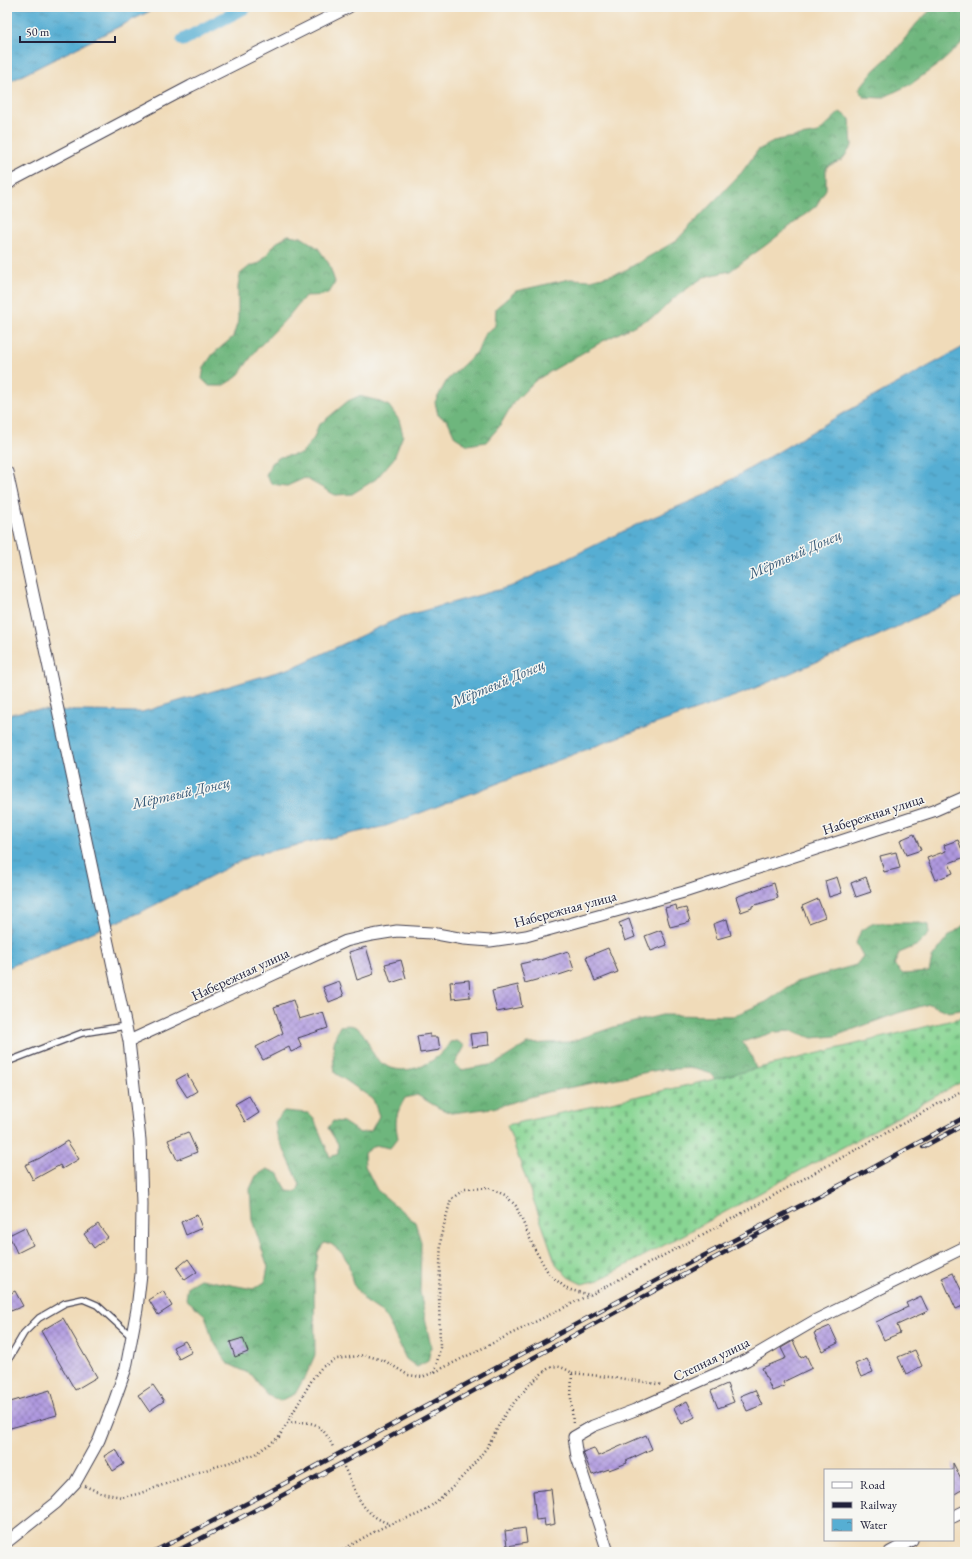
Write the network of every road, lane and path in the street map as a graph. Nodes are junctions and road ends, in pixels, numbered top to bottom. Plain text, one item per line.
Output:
1 (349, 7) edge
2 (7, 185) edge
3 (7, 472) edge
4 (965, 797) edge
5 (126, 1026) junction
6 (129, 1041) junction
7 (7, 1062) edge
8 (965, 1089) edge
9 (965, 1247) edge
10 (590, 1295) junction
11 (132, 1338) junction
12 (7, 1362) edge
13 (435, 1372) junction
14 (572, 1373) junction
15 (685, 1389) junction
16 (287, 1422) junction
17 (574, 1437) junction
18 (334, 1449) dead end
19 (344, 1467) dead end
20 (75, 1483) junction
21 (965, 1511) edge
22 (954, 1516) edge
23 (390, 1524) junction
24 (910, 1541) edge
25 (7, 1542) edge
26 (339, 1552) edge
27 (608, 1552) edge
28 (890, 1552) edge

1 - 2 street
3 - 5 street
4 - 6 street, Набережная улица
5 - 6 street
5 - 7 lane
6 - 11 street
8 - 10 path
9 - 15 street, Степная улица
10 - 13 path
10 - 13 path
11 - 12 lane
11 - 20 street
13 - 16 path
14 - 15 path
14 - 17 path
14 - 23 path
15 - 17 street, Степная улица
16 - 18 path
16 - 20 path
17 - 27 street
19 - 23 path
20 - 25 street
21 - 22 street
23 - 26 path
24 - 28 street

